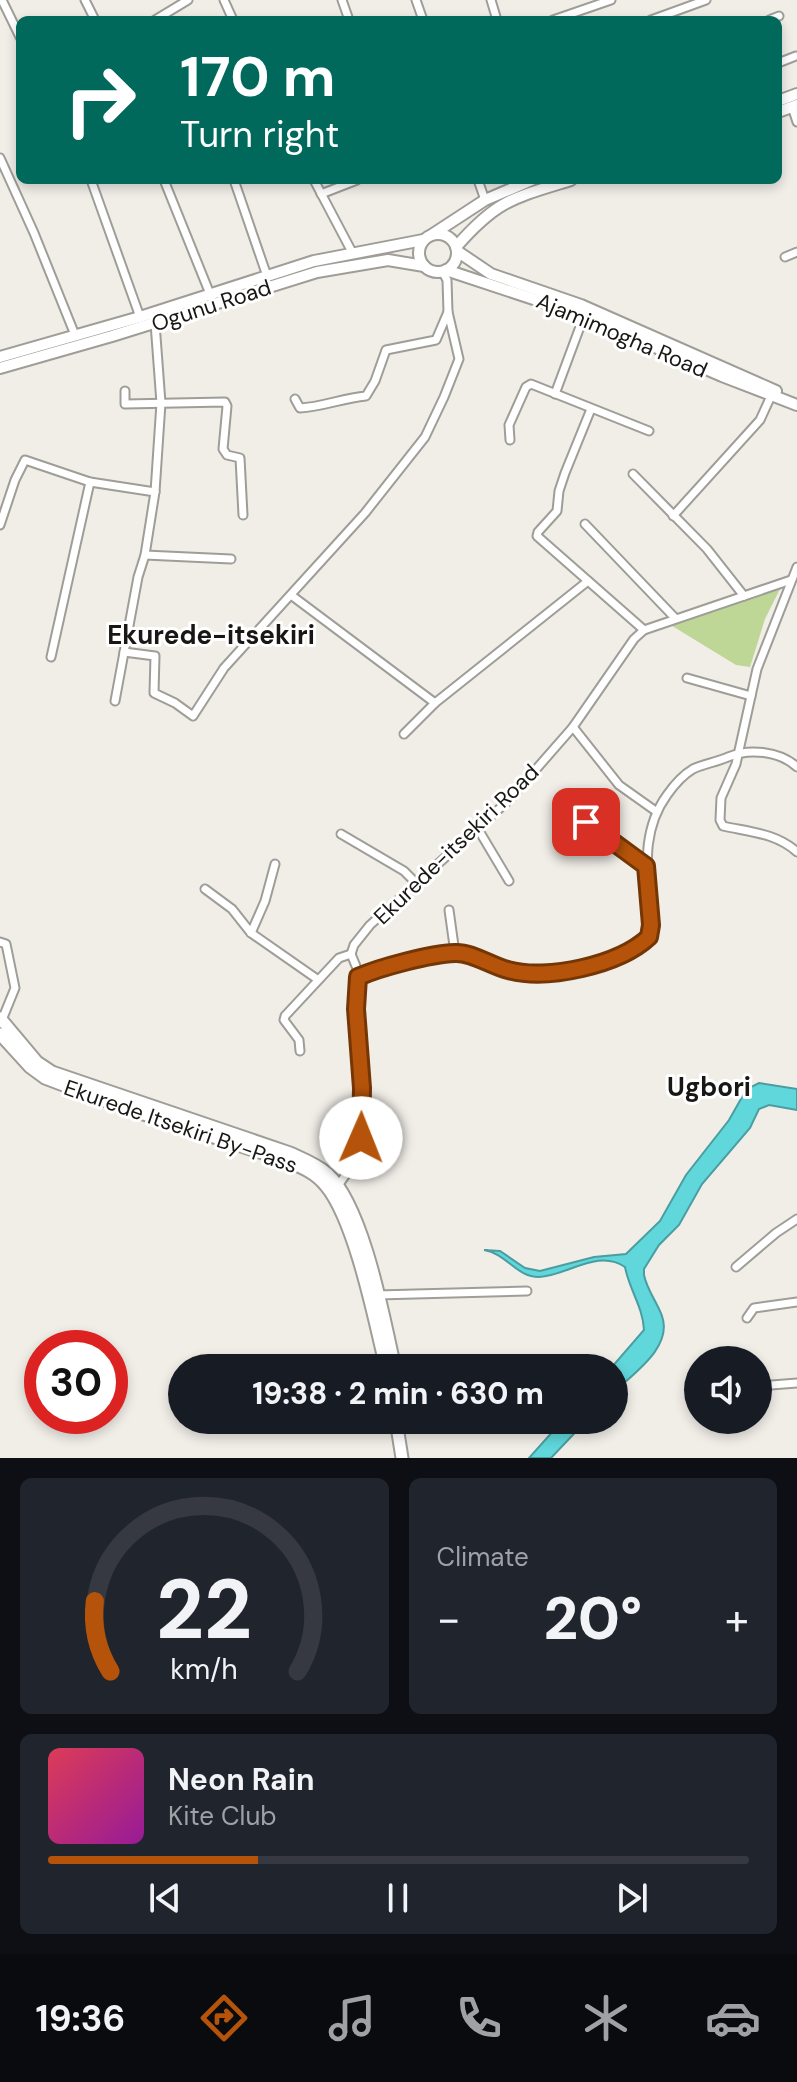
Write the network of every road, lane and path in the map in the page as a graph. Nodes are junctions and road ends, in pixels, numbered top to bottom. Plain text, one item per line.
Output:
1 (2, 0) edge
2 (188, 0) edge
3 (611, 0) edge
4 (706, 0) edge
5 (3, 14) edge
6 (162, 16) edge
7 (565, 16) edge
8 (662, 16) edge
9 (16, 32) edge
10 (794, 106) edge
11 (797, 122) edge
12 (0, 158) edge
13 (92, 184) edge
14 (166, 184) edge
15 (235, 184) edge
16 (316, 184) edge
17 (347, 184) edge
18 (479, 184) edge
19 (523, 184) edge
20 (558, 184) edge
21 (321, 194) junction
22 (485, 200) junction
23 (428, 237) junction
24 (456, 249) junction
25 (352, 252) junction
26 (797, 252) edge
27 (785, 257) dead end
28 (424, 266) junction
29 (444, 270) junction
30 (267, 276) junction
31 (210, 294) junction
32 (184, 308) junction
33 (448, 312) junction
34 (584, 316) junction
35 (140, 317) junction
36 (155, 323) junction
37 (75, 335) junction
38 (0, 357) edge
39 (0, 368) edge
40 (125, 391) dead end
41 (555, 394) junction
42 (771, 396) junction
43 (295, 399) dead end
44 (797, 399) edge
45 (161, 403) junction
46 (797, 405) edge
47 (591, 409) junction
48 (649, 431) dead end
49 (510, 440) dead end
50 (633, 474) dead end
51 (90, 482) junction
52 (155, 492) junction
53 (243, 515) dead end
54 (673, 516) junction
55 (585, 524) dead end
56 (0, 525) edge
57 (145, 555) junction
58 (231, 559) dead end
59 (797, 567) edge
60 (791, 580) junction
61 (588, 581) junction
62 (291, 595) junction
63 (744, 596) junction
64 (675, 618) junction
65 (644, 630) junction
66 (124, 652) junction
67 (51, 657) dead end
68 (687, 678) dead end
69 (751, 696) junction
70 (115, 701) dead end
71 (435, 703) junction
72 (573, 727) junction
73 (404, 734) dead end
74 (739, 752) junction
75 (797, 767) edge
76 (570, 808) dead end
77 (657, 812) junction
78 (478, 829) junction
79 (341, 834) dead end
80 (797, 852) edge
81 (275, 864) dead end
82 (646, 866) junction
83 (509, 881) dead end
84 (416, 883) junction
85 (205, 889) dead end
86 (449, 910) dead end
87 (251, 933) junction
88 (0, 942) edge
89 (455, 953) junction
90 (351, 954) junction
91 (358, 977) junction
92 (317, 979) junction
93 (1, 1019) edge
94 (0, 1034) edge
95 (300, 1051) dead end
96 (334, 1190) junction
97 (797, 1219) edge
98 (736, 1267) dead end
99 (527, 1291) dead end
100 (377, 1295) junction
101 (797, 1302) edge
102 (747, 1318) dead end
103 (382, 1354) edge
104 (392, 1354) edge
105 (797, 1383) edge
106 (772, 1385) edge
107 (398, 1434) edge
108 (406, 1434) edge
109 (402, 1458) edge
110 (410, 1458) edge

1 - 5 street
2 - 6 street
3 - 7 street
4 - 8 street
5 - 9 street
10 - 11 street
12 - 37 street
13 - 35 street
14 - 31 street
15 - 30 street
16 - 21 street
17 - 21 street
18 - 22 street
19 - 22 main road
20 - 24 main road
21 - 25 street
22 - 23 main road
23 - 24 main road
23 - 25 main road, Ogunu Road
23 - 28 main road
24 - 29 main road
24 - 44 main road, Ajamimogha Road
25 - 30 main road, Ogunu Road
26 - 27 street
28 - 29 main road
28 - 32 main road, Ogunu Road
29 - 33 street
29 - 34 main road, Ajamimogha Road
30 - 31 main road, Ogunu Road
31 - 32 main road, Ogunu Road
32 - 35 main road, Ogunu Road
32 - 36 main road, Ogunu Road
33 - 43 street
33 - 62 street
34 - 41 street
34 - 42 main road, Ajamimogha Road
35 - 37 main road, Ogunu Road
36 - 39 main road, Ogunu Road
36 - 45 street
37 - 38 main road, Ogunu Road
40 - 45 street
41 - 47 street
41 - 49 street
42 - 46 main road, Ajamimogha Road
42 - 54 street
45 - 52 street
45 - 53 street
47 - 48 street
47 - 61 street
50 - 54 street
51 - 52 street
51 - 56 street
51 - 67 street
52 - 57 street
54 - 63 street
55 - 64 street
57 - 58 street
57 - 66 street
59 - 60 street
60 - 63 street, Ekurede-itsekiri Road
60 - 69 street
61 - 65 street
61 - 71 street
62 - 66 street
62 - 71 street
63 - 64 street, Ekurede-itsekiri Road
64 - 65 street, Ekurede-itsekiri Road
65 - 72 street, Ekurede-itsekiri Road
66 - 70 street
68 - 69 street
69 - 74 street
71 - 73 street
72 - 77 street
72 - 78 street, Ekurede-itsekiri Road
74 - 75 street
74 - 77 street
74 - 80 street
76 - 82 street
77 - 82 street
78 - 83 street
78 - 84 street, Ekurede-itsekiri Road
79 - 84 street
81 - 87 street
82 - 89 street
84 - 90 street, Ekurede-itsekiri Road
85 - 87 street
86 - 89 street
87 - 92 street
88 - 93 street
89 - 91 street
90 - 91 street
90 - 92 street, Ekurede-itsekiri Road
91 - 96 street
92 - 95 street, Ekurede-itsekiri Road
93 - 96 main road, Ekurede Itsekiri By-Pass
94 - 96 main road, Ekurede Itsekiri By-Pass
96 - 100 main road, Ekurede Itsekiri By-Pass
96 - 103 main road, Ekurede Itsekiri By-Pass
97 - 98 street
99 - 100 street
100 - 104 main road, Ekurede Itsekiri By-Pass
101 - 102 street
105 - 106 street
107 - 109 main road
108 - 110 main road

